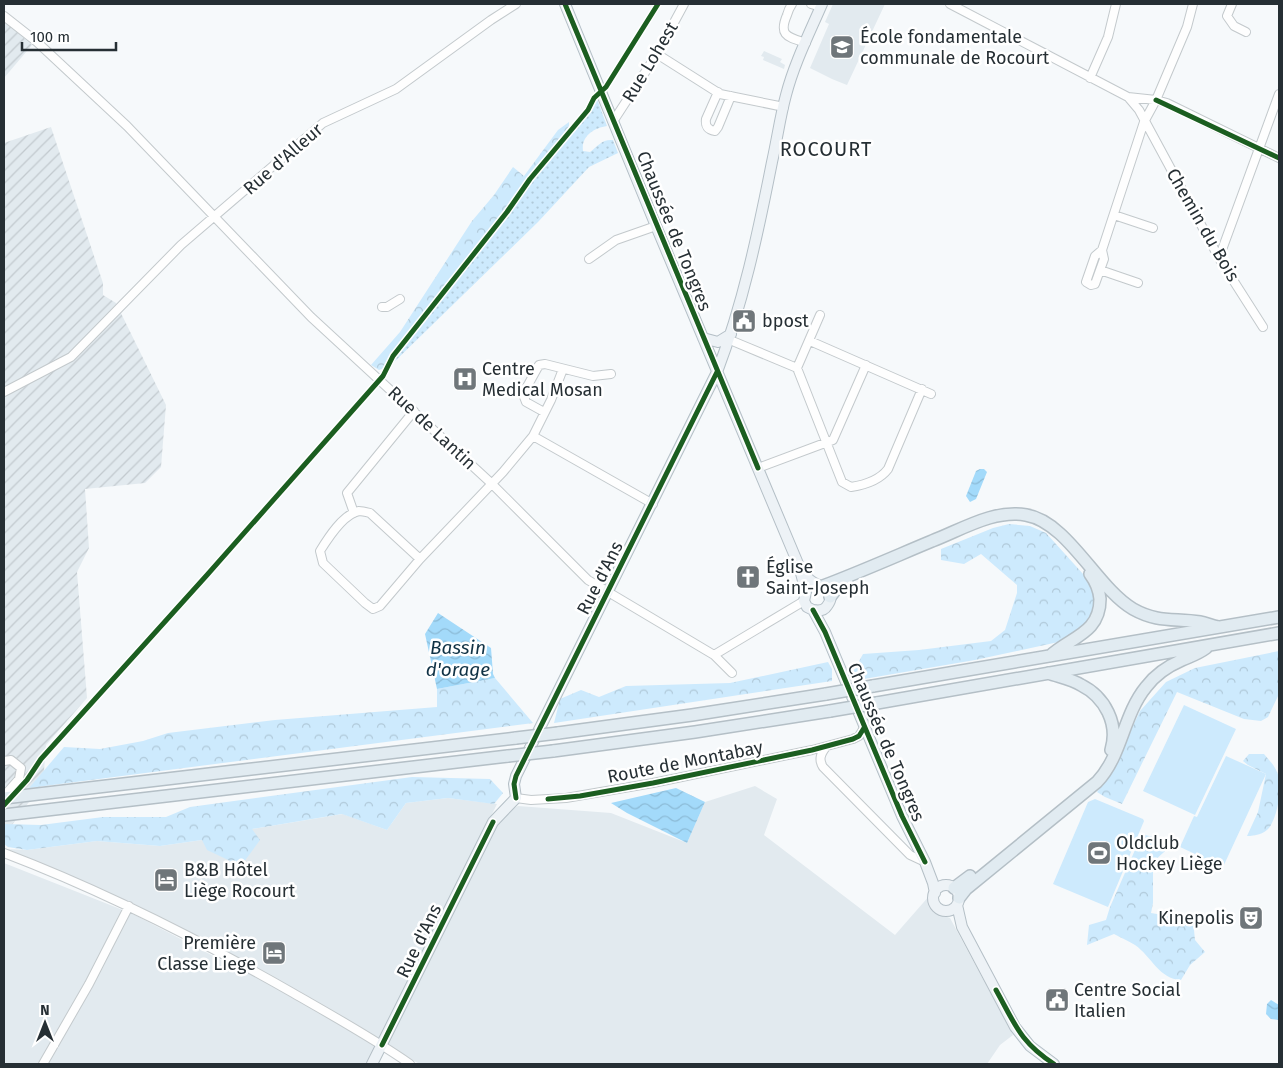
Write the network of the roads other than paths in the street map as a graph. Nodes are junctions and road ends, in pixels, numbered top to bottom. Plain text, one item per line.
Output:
1 (516, 4) edge
2 (565, 4) edge
3 (684, 4) edge
4 (792, 4) edge
5 (950, 4) edge
6 (1116, 4) edge
7 (1193, 4) edge
8 (1232, 4) edge
9 (818, 5) edge
10 (4, 16) edge
11 (1246, 32) dead end
12 (806, 43) junction
13 (657, 54) junction
14 (1090, 78) junction
15 (718, 92) junction
16 (1279, 94) edge
17 (732, 96) junction
18 (1128, 97) junction
19 (1156, 100) junction
20 (784, 107) junction
21 (614, 120) junction
22 (1144, 122) junction
23 (1260, 150) junction
24 (1279, 158) edge
25 (1114, 215) junction
26 (214, 218) junction
27 (656, 226) junction
28 (1152, 228) dead end
29 (1102, 250) junction
30 (1219, 258) junction
31 (589, 259) dead end
32 (1100, 270) junction
33 (1138, 283) dead end
34 (400, 299) dead end
35 (382, 307) dead end
36 (820, 315) dead end
37 (1263, 327) dead end
38 (731, 337) junction
39 (703, 338) junction
40 (810, 340) junction
41 (866, 365) junction
42 (797, 368) junction
43 (562, 369) junction
44 (717, 372) junction
45 (612, 374) dead end
46 (709, 389) junction
47 (922, 389) junction
48 (4, 392) edge
49 (726, 392) junction
50 (931, 394) dead end
51 (414, 411) junction
52 (544, 412) junction
53 (533, 436) junction
54 (826, 443) junction
55 (758, 468) junction
56 (492, 483) junction
57 (653, 504) junction
58 (354, 513) junction
59 (420, 558) junction
60 (799, 566) junction
61 (822, 586) junction
62 (608, 593) junction
63 (805, 596) junction
64 (830, 597) junction
65 (812, 610) junction
66 (824, 610) junction
67 (1279, 617) edge
68 (1218, 627) junction
69 (825, 632) junction
70 (1279, 633) edge
71 (1209, 645) junction
72 (714, 655) junction
73 (1050, 656) junction
74 (1048, 672) junction
75 (732, 673) dead end
76 (864, 728) junction
77 (827, 746) junction
78 (4, 761) edge
79 (4, 797) edge
80 (516, 798) junction
81 (4, 815) edge
82 (4, 853) edge
83 (925, 862) junction
84 (935, 893) junction
85 (954, 894) junction
86 (129, 906) junction
87 (947, 911) junction
88 (962, 927) junction
89 (382, 1044) junction
90 (43, 1064) edge
91 (372, 1064) edge
92 (410, 1064) edge
93 (1054, 1064) edge

1 - 26 street, Rue d'Alleur
2 - 21 main road, Chaussée de Tongres
3 - 13 street, Rue Lohest
4 - 12 street
5 - 14 street, Chemin du Bois
6 - 14 street
7 - 19 street
8 - 11 street
9 - 12 main road, Rue d'Ans
10 - 26 street, Rue de Lantin
12 - 20 main road, Rue d'Ans
13 - 15 street
13 - 21 street, Rue Lohest
14 - 18 street, Chemin du Bois
15 - 17 street
15 - 17 street
16 - 23 street
17 - 20 street
18 - 19 street, Chemin du Bois
18 - 22 street, Chemin du Bois
19 - 22 street
19 - 23 street, Chemin du Bois
20 - 38 main road, Rue d'Ans
21 - 27 main road, Chaussée de Tongres
22 - 25 street
22 - 30 street, Chemin du Bois
23 - 24 street, Chemin du Bois
23 - 30 street
25 - 28 street
25 - 29 street
26 - 48 street, Rue d'Alleur
26 - 51 street, Rue de Lantin
27 - 31 street
27 - 39 main road, Chaussée de Tongres
29 - 32 street
29 - 32 street
30 - 37 street, Chemin du Bois
32 - 33 street
34 - 35 street
36 - 40 street
38 - 39 main road
38 - 42 street
38 - 44 main road, Rue d'Ans
39 - 44 main road, Chaussée de Tongres
40 - 41 street
40 - 42 street
41 - 47 street
41 - 54 street
42 - 54 street
43 - 45 street
43 - 52 street
43 - 52 street
44 - 46 main road, Rue d'Ans
44 - 49 main road, Chaussée de Tongres
46 - 49 main road
46 - 57 main road, Rue d'Ans
47 - 50 street
47 - 54 street
49 - 55 main road, Chaussée de Tongres
51 - 56 street, Rue de Lantin
51 - 58 street
52 - 53 street
53 - 56 street
53 - 57 street
54 - 55 street
55 - 60 main road, Chaussée de Tongres
56 - 59 street
56 - 62 street, Rue de Lantin
57 - 62 main road, Rue d'Ans
58 - 59 street
58 - 59 street
60 - 61 main road, Chaussée de Tongres
60 - 63 main road, Chaussée de Tongres
61 - 63 main road
61 - 64 main road, Chaussée de Tongres
61 - 68 highway
62 - 72 street, Rue de Lantin
62 - 80 main road, Rue d'Ans
63 - 65 main road, Chaussée de Tongres
63 - 72 street
64 - 66 main road, Chaussée de Tongres
64 - 73 highway
65 - 66 main road
65 - 69 main road, Chaussée de Tongres
66 - 69 main road, Chaussée de Tongres
67 - 68 highway
68 - 73 highway
69 - 76 main road, Chaussée de Tongres
70 - 71 highway
71 - 74 highway
71 - 85 highway
72 - 75 street, Rue de Lantin
73 - 79 highway, bridge
74 - 81 highway, bridge
74 - 85 highway
76 - 77 street, Route de Montabay
76 - 83 main road, Chaussée de Tongres
77 - 80 street, Route de Montabay
77 - 83 street
78 - 79 street
80 - 89 main road, Rue d'Ans
82 - 86 street
83 - 84 main road, Chaussée de Tongres
83 - 85 main road, Chaussée de Tongres
84 - 85 main road
84 - 87 main road, Chaussée de Tongres
85 - 87 main road
85 - 88 main road
86 - 89 street
86 - 90 street
87 - 88 main road
88 - 93 main road
89 - 91 main road, Rue d'Ans
89 - 92 street

